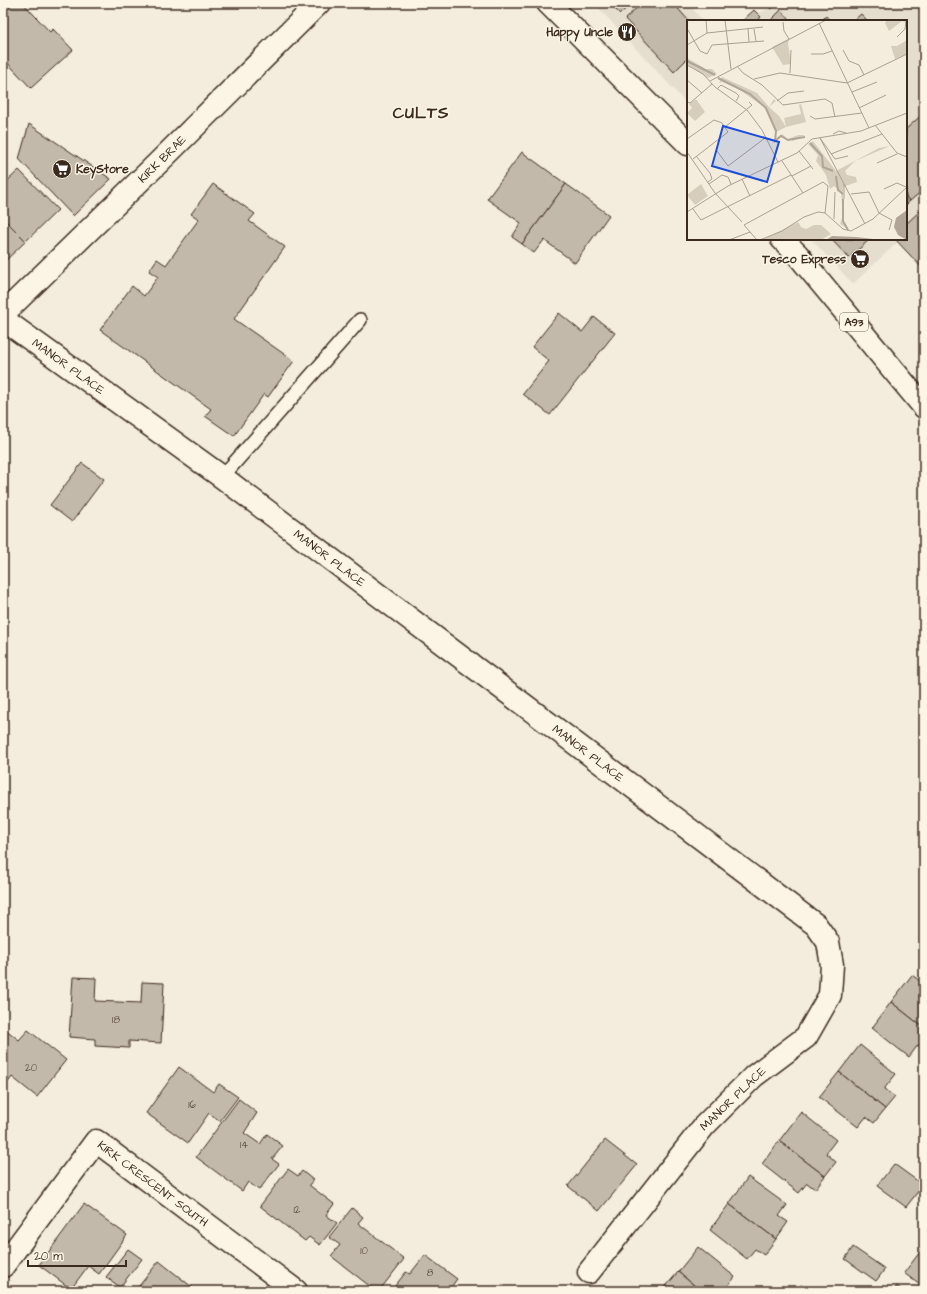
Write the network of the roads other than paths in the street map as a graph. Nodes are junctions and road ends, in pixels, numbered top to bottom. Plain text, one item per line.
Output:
1 (319, 3) edge
2 (548, 3) edge
3 (687, 143) edge
4 (783, 240) edge
5 (3, 316) edge
6 (360, 320) dead end
7 (924, 407) edge
8 (222, 477) junction
9 (10, 1242) edge
10 (3, 1266) edge
11 (590, 1272) dead end
12 (296, 1291) edge

1 - 5 street, KIRK BRAE
2 - 3 street
4 - 7 street, A93
5 - 8 street, MANOR PLACE
6 - 8 lane
8 - 11 street, MANOR PLACE
9 - 10 street
9 - 12 street, KIRK CRESCENT SOUTH

